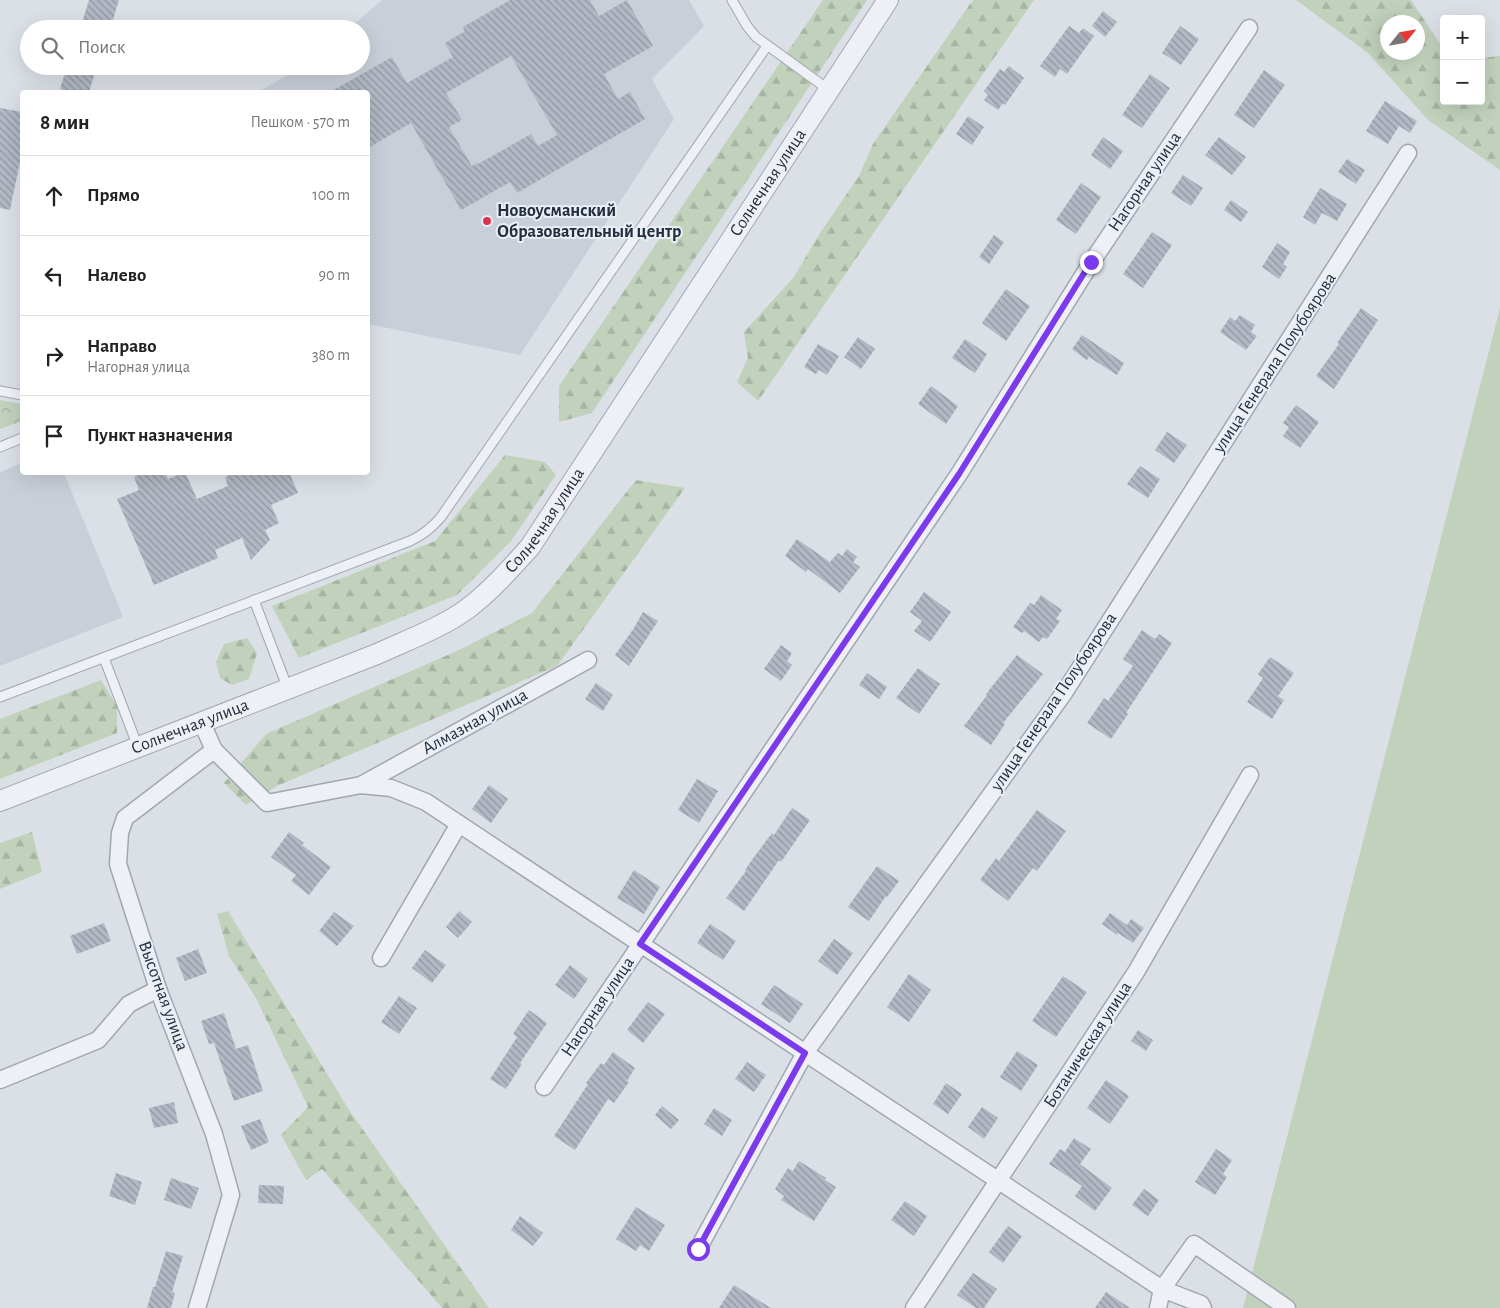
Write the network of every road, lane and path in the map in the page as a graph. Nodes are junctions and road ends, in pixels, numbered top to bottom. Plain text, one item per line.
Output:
1 (732, 0) edge
2 (888, 0) edge
3 (1250, 28) dead end
4 (767, 46) junction
5 (830, 90) junction
6 (1408, 153) dead end
7 (0, 391) edge
8 (20, 395) edge
9 (20, 439) edge
10 (0, 447) edge
11 (254, 600) junction
12 (104, 658) junction
13 (588, 660) dead end
14 (288, 689) junction
15 (0, 697) edge
16 (202, 723) junction
17 (138, 747) junction
18 (214, 750) junction
19 (1250, 775) dead end
20 (361, 785) junction
21 (0, 801) edge
22 (459, 824) junction
23 (640, 944) junction
24 (381, 958) dead end
25 (158, 989) junction
26 (805, 1053) junction
27 (0, 1080) edge
28 (544, 1087) dead end
29 (998, 1181) junction
30 (698, 1249) dead end
31 (1162, 1290) junction
32 (197, 1308) edge
33 (914, 1308) edge
34 (1158, 1308) edge
35 (1203, 1308) edge
36 (1287, 1308) edge

1 - 4 lane
2 - 5 street, Солнечная улица
3 - 23 street, Нагорная улица
4 - 5 lane
4 - 11 lane
5 - 14 street, Солнечная улица
6 - 26 street, улица Генерала Полубоярова
7 - 8 lane
9 - 10 lane
11 - 12 lane
11 - 14 lane
12 - 15 lane
12 - 17 lane
13 - 20 street, Алмазная улица
14 - 16 street, Солнечная улица
16 - 17 street, Солнечная улица
16 - 18 street
17 - 21 street, Солнечная улица
18 - 20 street
18 - 25 street, Высотная улица
19 - 29 street, Ботаническая улица
20 - 22 street
22 - 23 street
22 - 24 street
23 - 26 street
23 - 28 street, Нагорная улица
25 - 27 street
25 - 32 street, Высотная улица
26 - 29 street
26 - 30 street, улица Генерала Полубоярова
29 - 31 street
29 - 33 street, Ботаническая улица
31 - 34 street
31 - 35 street
31 - 36 street

